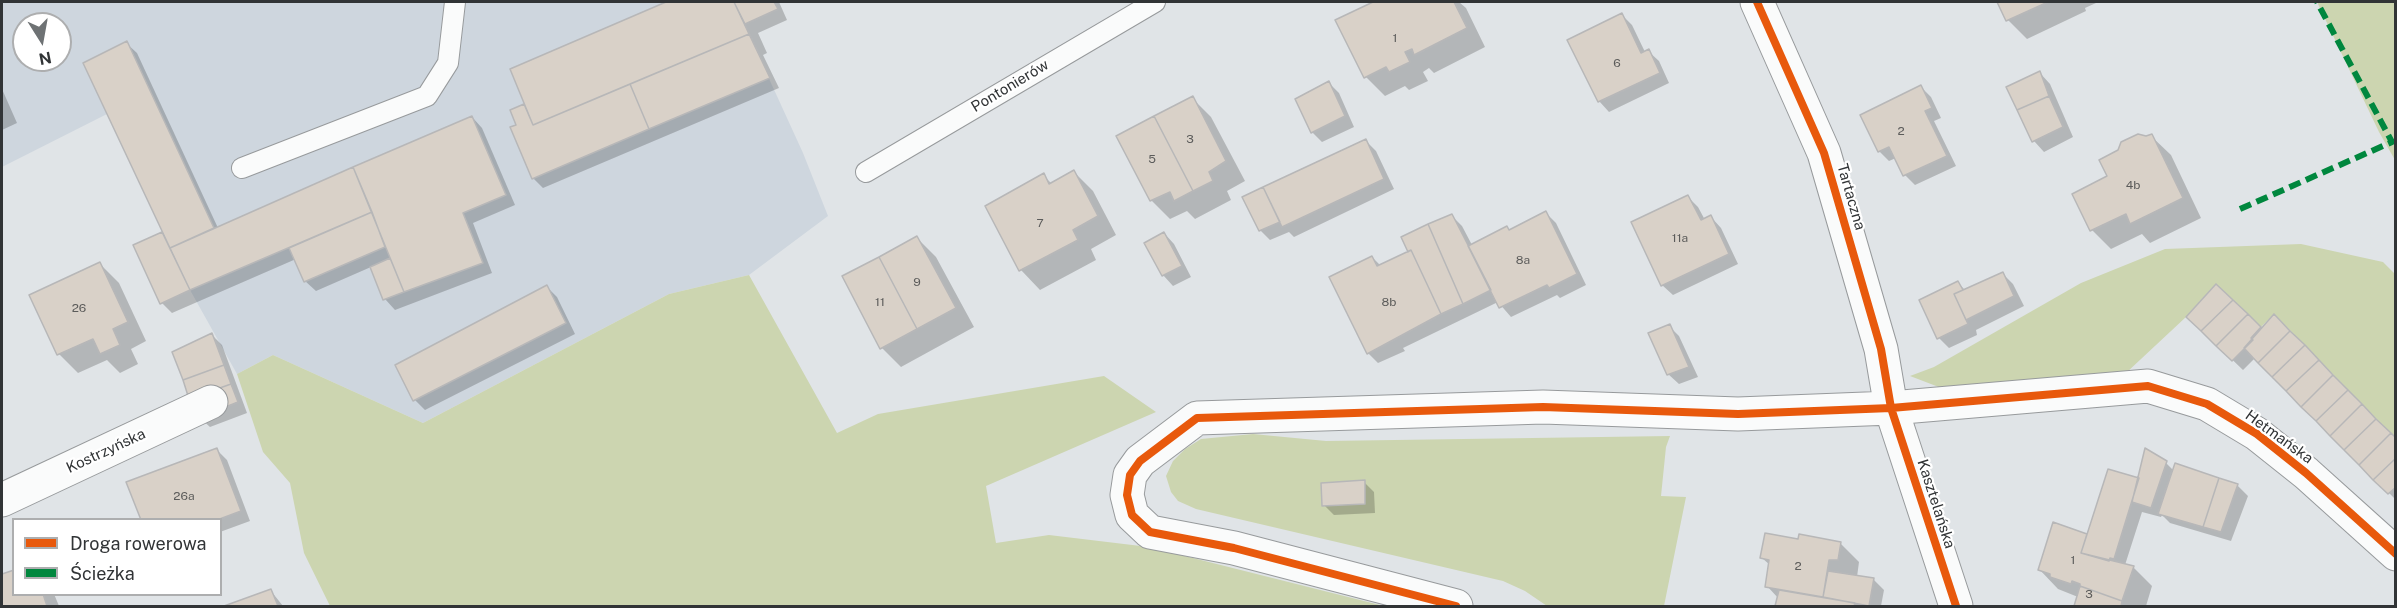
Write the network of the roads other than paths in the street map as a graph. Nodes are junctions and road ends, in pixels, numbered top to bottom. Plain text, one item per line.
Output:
1 (455, 2) edge
2 (1155, 2) edge
3 (1757, 2) edge
4 (242, 168) dead end
5 (866, 172) dead end
6 (211, 402) dead end
7 (1891, 408) junction
8 (2, 500) edge
9 (2396, 554) edge
10 (1456, 606) edge
11 (1956, 606) edge

1 - 4 lane
2 - 5 lane, Pontonierów
3 - 7 street, Tartaczna
6 - 8 street, Kostrzyńska
7 - 9 street, Hetmańska
7 - 10 street, Hetmańska
7 - 11 street, Kasztelańska

